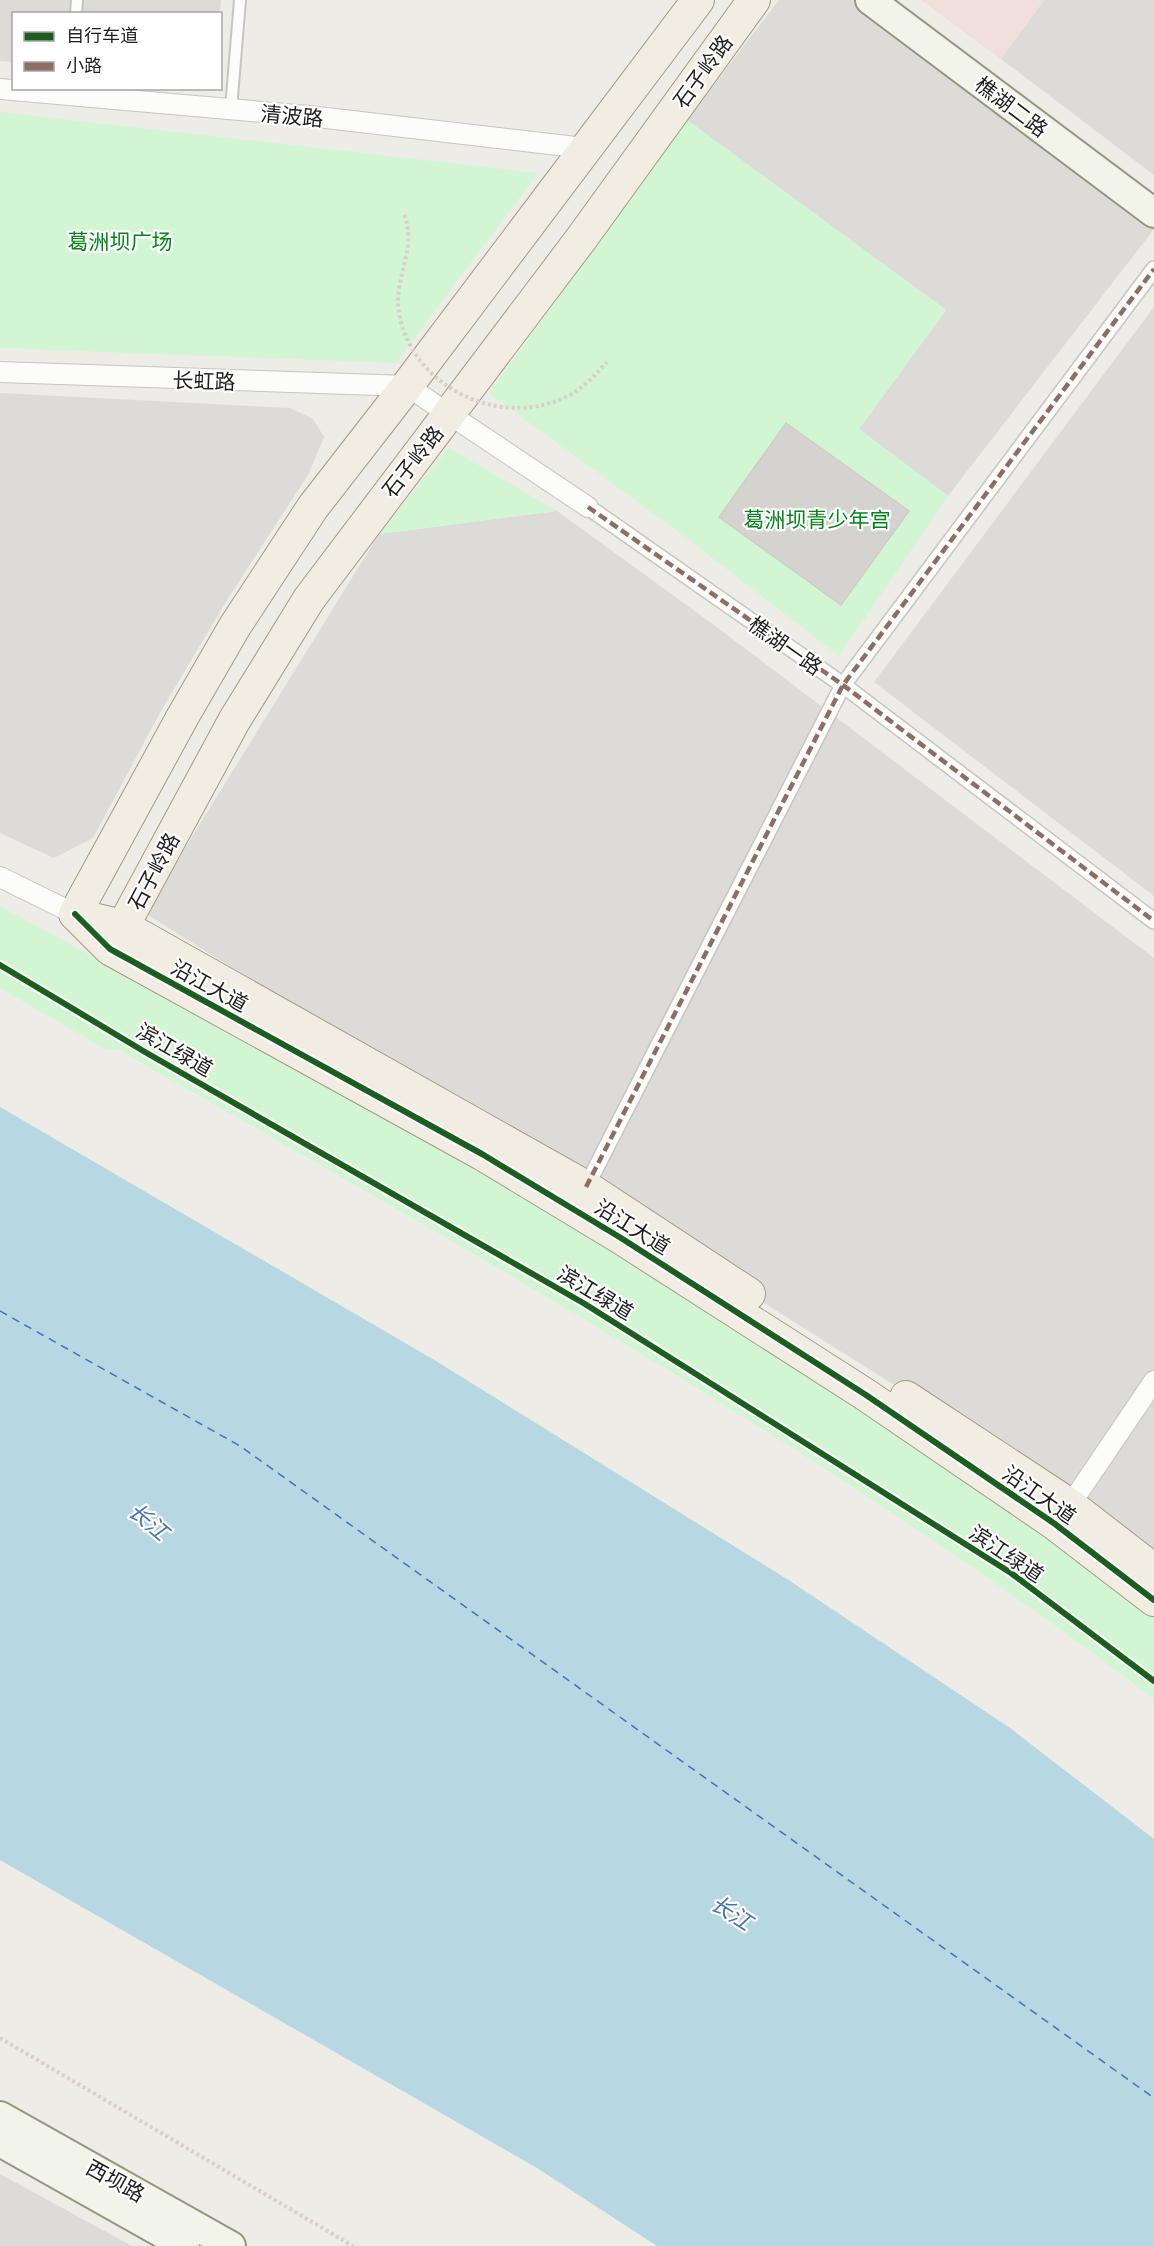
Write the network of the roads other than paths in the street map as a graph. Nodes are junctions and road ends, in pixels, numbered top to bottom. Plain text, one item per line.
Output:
1 (240, 0) edge
2 (698, 0) edge
3 (754, 0) edge
4 (870, 0) edge
5 (896, 0) edge
6 (0, 89) edge
7 (231, 109) junction
8 (584, 148) junction
9 (1154, 196) edge
10 (1154, 213) edge
11 (1154, 269) edge
12 (0, 372) edge
13 (407, 386) junction
14 (449, 414) junction
15 (588, 507) joint
16 (843, 685) junction
17 (0, 877) edge
18 (75, 914) junction
19 (1154, 921) edge
20 (117, 937) junction
21 (586, 1187) junction
22 (1154, 1381) edge
23 (1070, 1505) junction
24 (1154, 1570) edge
25 (1154, 1600) edge
26 (0, 2116) edge
27 (0, 2142) edge
28 (185, 2246) edge
29 (231, 2246) edge

1 - 7 lane
2 - 8 main road
3 - 14 main road, 石子岭路
4 - 10 main road, 樵湖二路
5 - 9 main road, 樵湖二路
6 - 7 street, 清波路
7 - 8 street, 清波路
8 - 13 main road
11 - 16 street
12 - 13 street, 长虹路
13 - 14 street, 樵湖一路
13 - 18 main road
14 - 15 street, 樵湖一路
14 - 20 main road, 石子岭路
15 - 16 street, 樵湖一路
16 - 19 street, 樵湖一路
16 - 21 street
17 - 18 street
18 - 20 main road, 沿江大道
20 - 21 main road, 沿江大道
20 - 25 main road, 沿江大道
21 - 23 main road, 沿江大道
22 - 23 street
23 - 24 main road, 沿江大道
26 - 29 main road, 西坝路
27 - 28 main road, 西坝路

